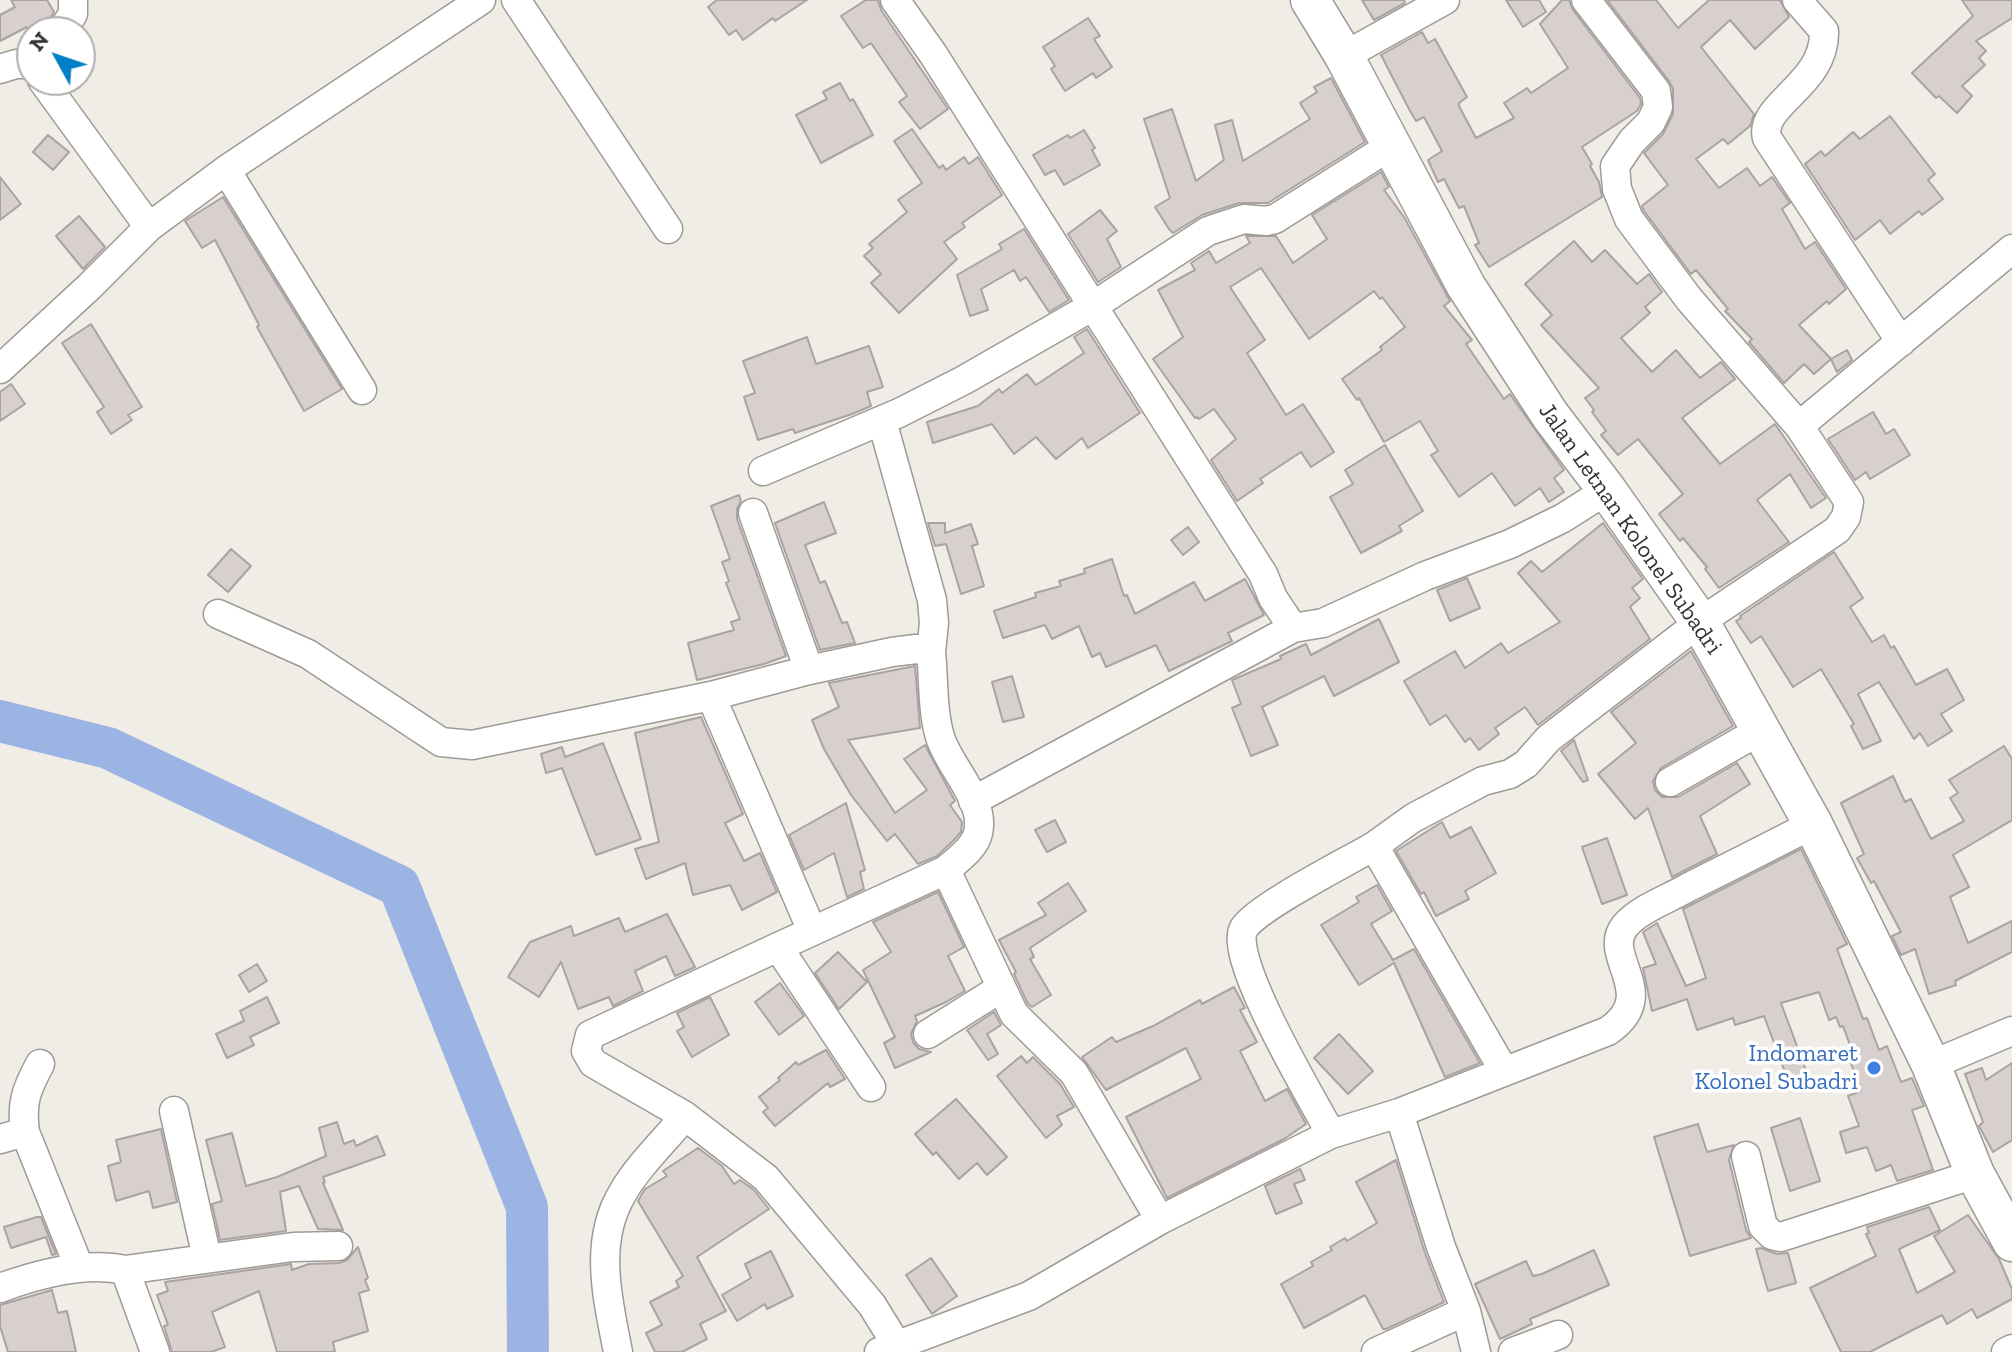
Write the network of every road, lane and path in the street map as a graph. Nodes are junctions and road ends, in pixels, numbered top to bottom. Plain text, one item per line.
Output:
1 (481, 0) edge
2 (516, 0) edge
3 (895, 0) edge
4 (1310, 0) edge
5 (1445, 0) edge
6 (1586, 0) edge
7 (1797, 0) edge
8 (1344, 56) junction
9 (54, 96) edge
10 (1392, 145) junction
11 (226, 170) junction
12 (149, 227) junction
13 (668, 229) dead end
14 (2012, 249) edge
15 (1093, 306) junction
16 (1901, 342) junction
17 (0, 369) edge
18 (362, 390) dead end
19 (882, 421) junction
20 (1799, 426) junction
21 (763, 471) dead end
22 (1607, 490) junction
23 (753, 513) dead end
24 (218, 614) dead end
25 (1700, 622) junction
26 (1293, 628) junction
27 (931, 652) junction
28 (809, 670) junction
29 (711, 696) junction
30 (1761, 730) junction
31 (1670, 782) dead end
32 (973, 801) junction
33 (1813, 824) junction
34 (1374, 846) junction
35 (946, 870) junction
36 (812, 931) junction
37 (778, 947) junction
38 (1001, 988) junction
39 (2012, 1031) edge
40 (928, 1034) dead end
41 (40, 1064) dead end
42 (1931, 1065) junction
43 (1504, 1071) junction
44 (871, 1087) dead end
45 (174, 1111) dead end
46 (1399, 1113) junction
47 (685, 1116) junction
48 (1331, 1134) junction
49 (12, 1135) edge
50 (1746, 1156) dead end
51 (1975, 1174) junction
52 (1160, 1220) junction
53 (2012, 1242) edge
54 (338, 1246) dead end
55 (207, 1258) junction
56 (79, 1267) junction
57 (125, 1270) junction
58 (0, 1288) edge
59 (1466, 1311) junction
60 (1558, 1335) dead end
61 (2012, 1349) edge
62 (892, 1350) edge
63 (155, 1352) edge
64 (618, 1352) edge
65 (1376, 1352) edge
66 (1476, 1352) edge
67 (1513, 1352) edge
68 (2006, 1352) edge

1 - 11 street
2 - 13 street
3 - 15 street
4 - 8 main road, Jalan Letnan Kolonel Subadri
5 - 8 street
6 - 20 street
7 - 16 street
8 - 10 main road, Jalan Letnan Kolonel Subadri
9 - 12 street
10 - 15 street
10 - 22 main road, Jalan Letnan Kolonel Subadri
11 - 12 street
11 - 18 street
12 - 17 street
14 - 16 street
15 - 19 street
15 - 26 street
16 - 20 street
19 - 21 street
19 - 27 street
20 - 25 street
22 - 25 main road, Jalan Letnan Kolonel Subadri
22 - 26 street
23 - 28 street
24 - 29 street
25 - 30 main road, Jalan Letnan Kolonel Subadri
25 - 34 street
26 - 32 street
27 - 28 street
27 - 32 street
28 - 29 street
29 - 36 street
30 - 31 street
30 - 33 main road, Jalan Letnan Kolonel Subadri
32 - 35 street
33 - 42 main road, Jalan Letnan Kolonel Subadri
33 - 43 street
34 - 43 street
34 - 48 street
35 - 36 street
35 - 38 street
36 - 37 street
37 - 44 street
37 - 47 street
38 - 40 street
38 - 52 street
39 - 42 street
41 - 49 street
42 - 51 main road, Jalan Letnan Kolonel Subadri
43 - 46 street
45 - 55 street
46 - 48 street
46 - 59 street
47 - 62 street
47 - 64 street
48 - 52 street
49 - 56 street
50 - 51 street
51 - 53 main road, Jalan Letnan Kolonel Subadri
52 - 62 street
54 - 55 street
55 - 57 street
56 - 57 street
56 - 58 street
57 - 63 street
59 - 65 street
59 - 66 street
60 - 67 street
61 - 68 street

